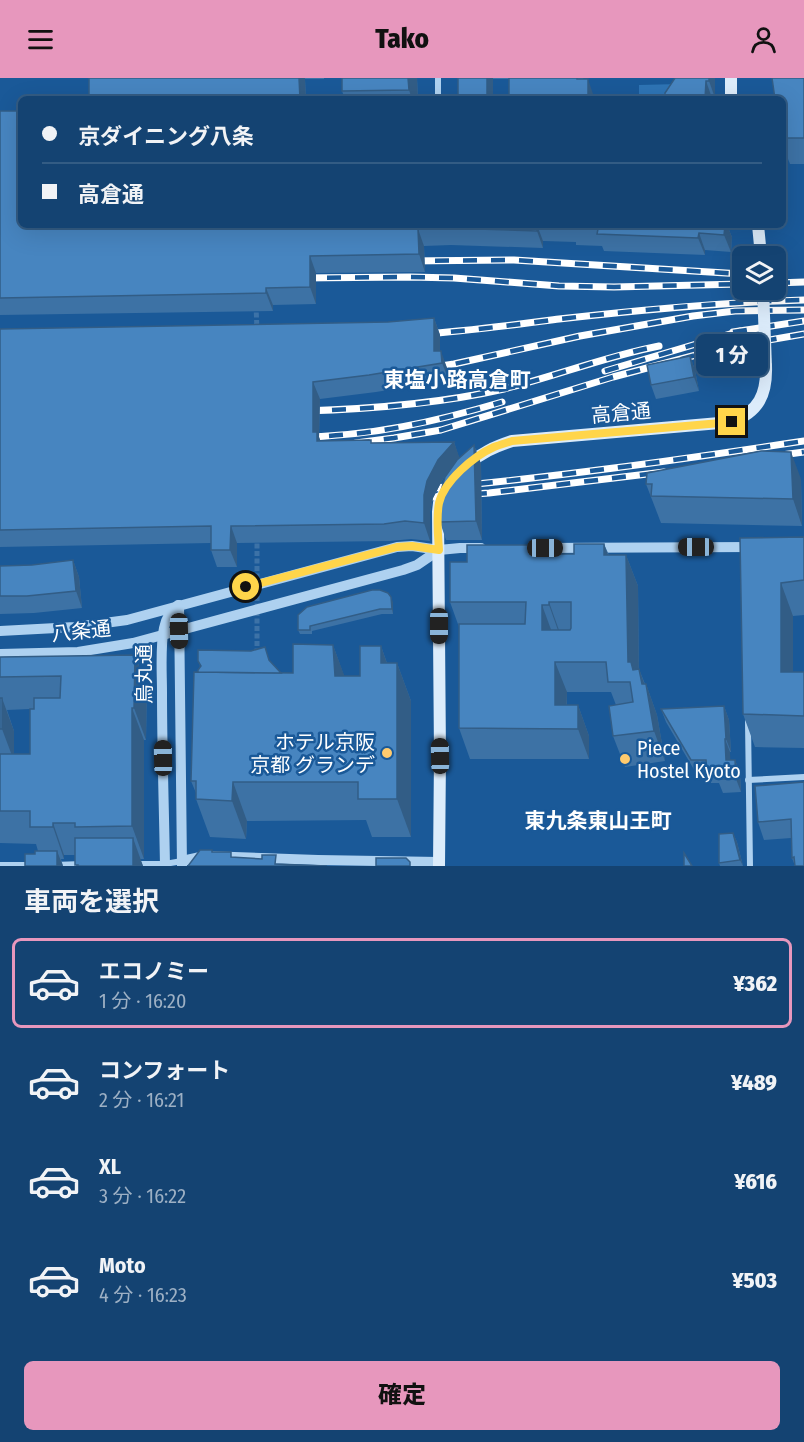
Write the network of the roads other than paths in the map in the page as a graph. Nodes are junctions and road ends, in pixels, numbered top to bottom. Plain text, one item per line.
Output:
1 (438, 78) edge
2 (731, 78) edge
3 (438, 96) edge
4 (731, 96) edge
5 (758, 228) edge
6 (760, 246) edge
7 (763, 300) edge
8 (768, 547) edge
9 (488, 548) edge
10 (522, 548) edge
11 (439, 550) junction
12 (178, 605) junction
13 (0, 631) edge
14 (179, 631) junction
15 (162, 636) junction
16 (0, 654) edge
17 (747, 709) edge
18 (804, 777) edge
19 (748, 780) junction
20 (182, 863) edge
21 (93, 864) edge
22 (127, 864) edge
23 (439, 864) edge
24 (0, 865) edge
25 (37, 865) edge
26 (49, 865) edge
27 (165, 865) edge
28 (750, 866) edge

1 - 3 street
2 - 4 main road
5 - 6 main road
7 - 11 main road, 高倉通, bridge
8 - 10 street
9 - 11 street, 八条通
11 - 12 street, 八条通
11 - 14 street, 八条通
11 - 23 main road, 高倉通
12 - 13 street, 八条通
12 - 14 street, 烏丸通
12 - 15 street, 烏丸通
14 - 15 street, 八条通
14 - 20 street, 烏丸通
15 - 16 street, 八条通
15 - 27 street, 烏丸通
17 - 19 street
18 - 19 street
19 - 28 street
20 - 23 street
20 - 27 street
21 - 26 street
22 - 27 street
24 - 25 street

